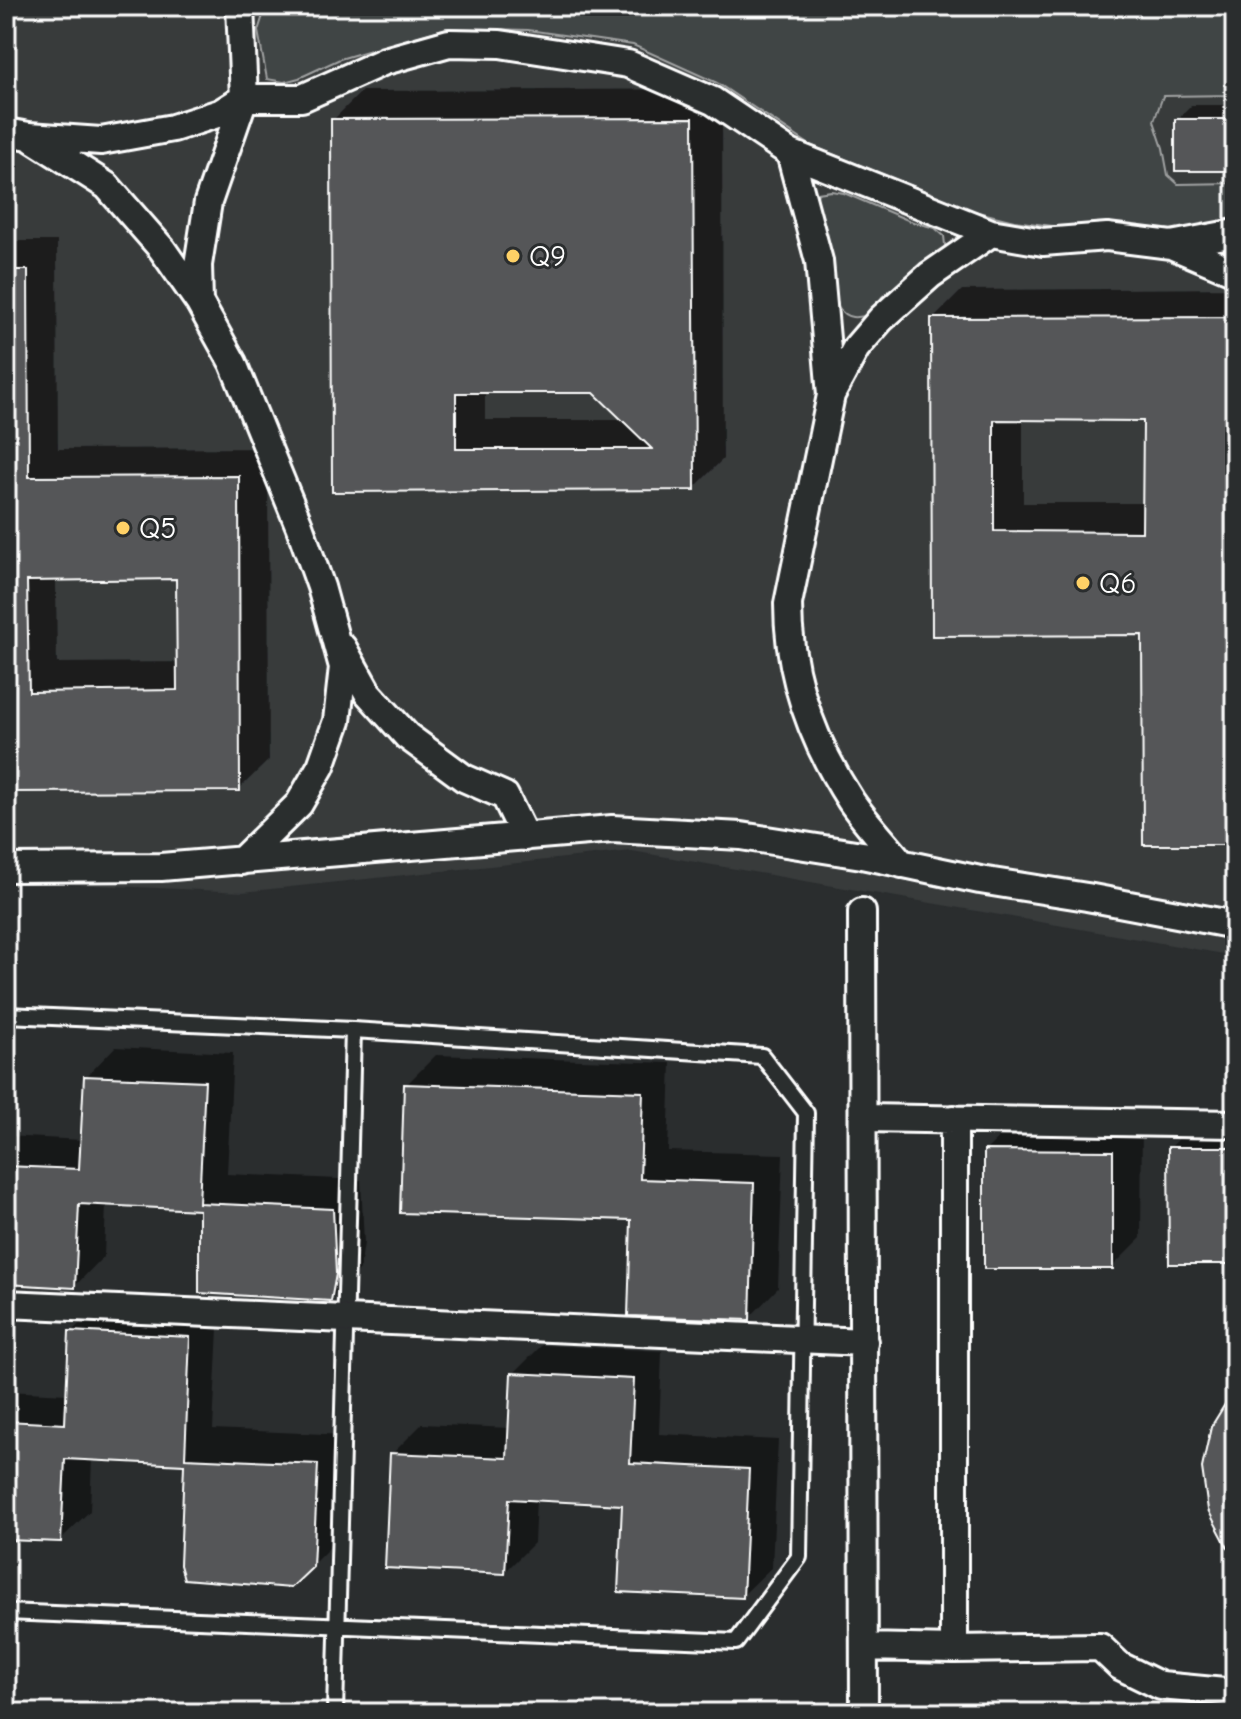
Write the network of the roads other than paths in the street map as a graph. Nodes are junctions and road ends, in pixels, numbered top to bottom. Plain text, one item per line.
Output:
1 (240, 6) edge
2 (244, 98) junction
3 (18, 134) edge
4 (790, 153) junction
5 (991, 233) junction
6 (1235, 233) edge
7 (1171, 245) junction
8 (1235, 272) edge
9 (199, 302) junction
10 (831, 395) junction
11 (333, 631) junction
12 (525, 837) junction
13 (241, 861) junction
14 (902, 864) junction
15 (6, 868) edge
16 (862, 912) dead end
17 (1235, 925) edge
18 (6, 1015) edge
19 (353, 1030) junction
20 (864, 1118) junction
21 (954, 1119) junction
22 (1235, 1124) edge
23 (6, 1304) edge
24 (346, 1319) junction
25 (864, 1342) junction
26 (6, 1612) edge
27 (864, 1647) junction
28 (954, 1649) junction
29 (1235, 1693) edge
30 (335, 1713) edge
31 (864, 1713) edge

1 - 2 street
2 - 3 street
2 - 4 street
2 - 9 street
3 - 9 street
4 - 5 street
4 - 10 street
5 - 7 street
5 - 10 street
6 - 7 street
7 - 8 street
9 - 11 street
10 - 14 street
11 - 12 street
11 - 13 street
12 - 13 street
12 - 14 street
13 - 15 street
14 - 17 street
16 - 20 street
18 - 19 lane
19 - 24 lane
19 - 26 lane
20 - 21 street
20 - 25 street
21 - 22 street
21 - 28 street
23 - 24 street
24 - 25 street
24 - 30 lane
25 - 27 street
27 - 28 street
27 - 31 street
28 - 29 street

